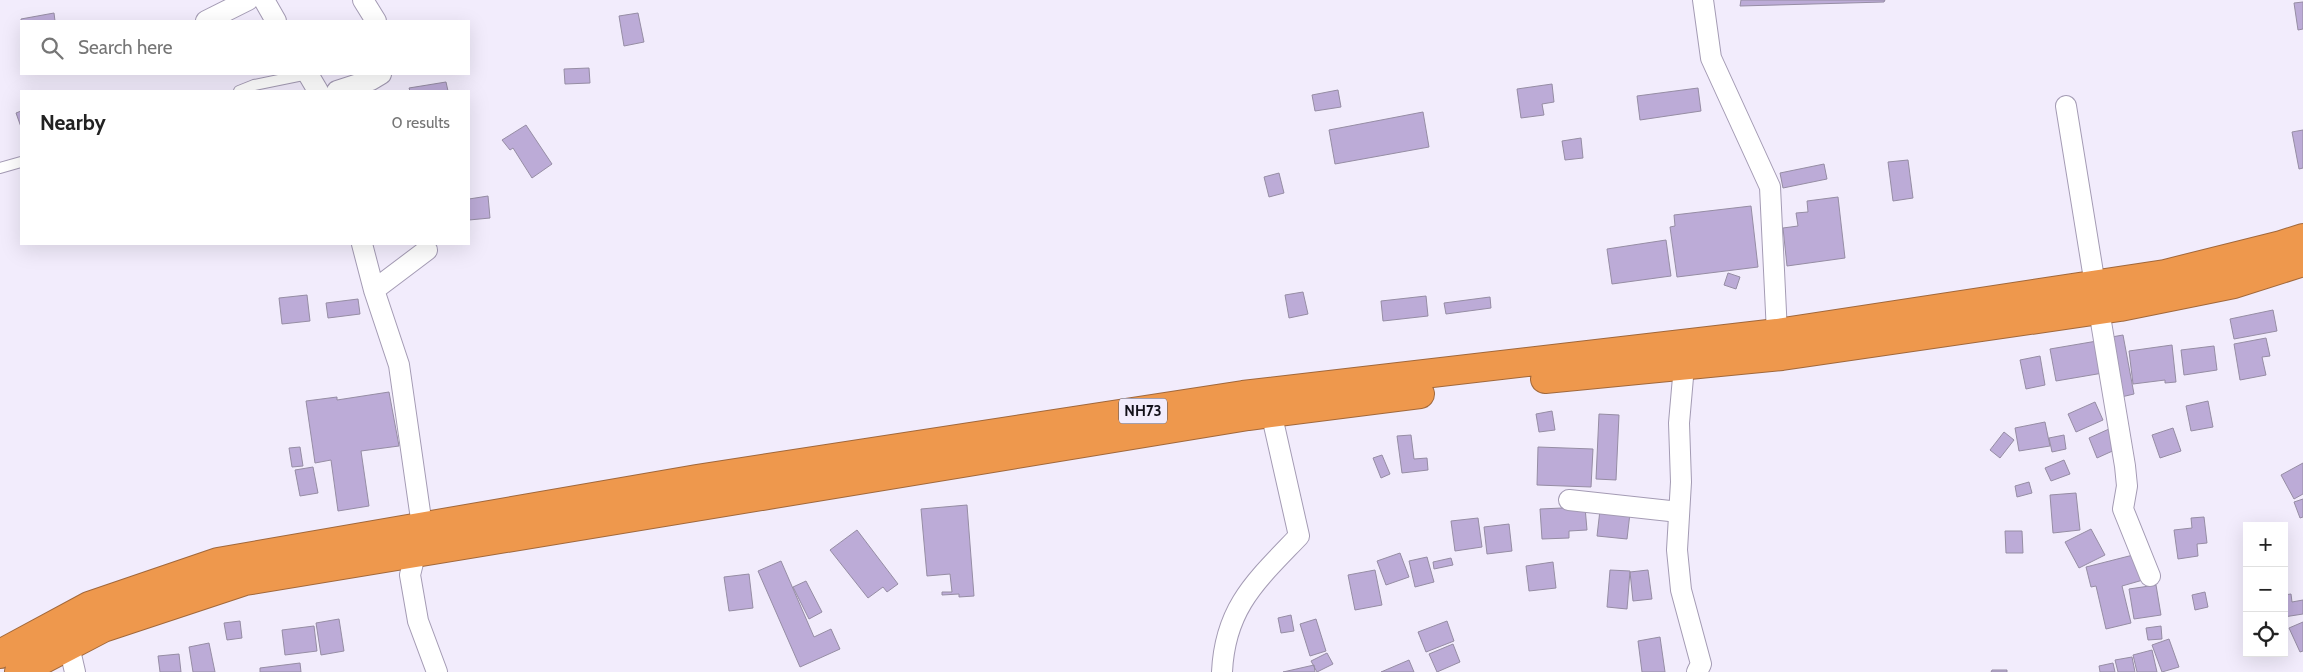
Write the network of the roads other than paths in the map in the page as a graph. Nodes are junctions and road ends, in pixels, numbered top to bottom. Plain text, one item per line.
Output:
1 (248, 0) edge
2 (264, 0) edge
3 (363, 0) edge
4 (1703, 0) edge
5 (208, 20) edge
6 (275, 20) edge
7 (375, 20) edge
8 (303, 75) edge
9 (309, 75) edge
10 (379, 75) edge
11 (242, 90) edge
12 (317, 90) edge
13 (340, 90) edge
14 (2066, 106) dead end
15 (20, 162) edge
16 (0, 168) edge
17 (2303, 238) edge
18 (362, 245) edge
19 (427, 250) dead end
20 (2303, 262) edge
21 (374, 290) junction
22 (2097, 298) junction
23 (1777, 333) junction
24 (1684, 366) junction
25 (1271, 412) junction
26 (1569, 500) dead end
27 (1679, 512) junction
28 (422, 526) junction
29 (415, 553) junction
30 (2150, 576) dead end
31 (69, 646) junction
32 (0, 654) edge
33 (19, 672) edge
34 (75, 672) edge
35 (437, 672) edge
36 (1222, 672) edge
37 (1697, 672) edge

1 - 5 street
2 - 6 street
3 - 7 street
4 - 23 street
8 - 11 lane
9 - 12 street
10 - 13 street
14 - 22 street
15 - 16 lane
17 - 22 highway, NH73
18 - 21 street
19 - 21 street
20 - 22 highway, NH73
21 - 28 street
22 - 23 highway, NH73
22 - 24 highway, NH73
22 - 30 street
23 - 28 highway, NH73
24 - 25 highway, NH73
24 - 27 street
25 - 29 highway, NH73
25 - 36 street
26 - 27 street
27 - 37 street
28 - 29 street
28 - 32 highway, NH73
29 - 31 highway, NH73
29 - 35 street
31 - 33 highway, NH73
31 - 34 street

